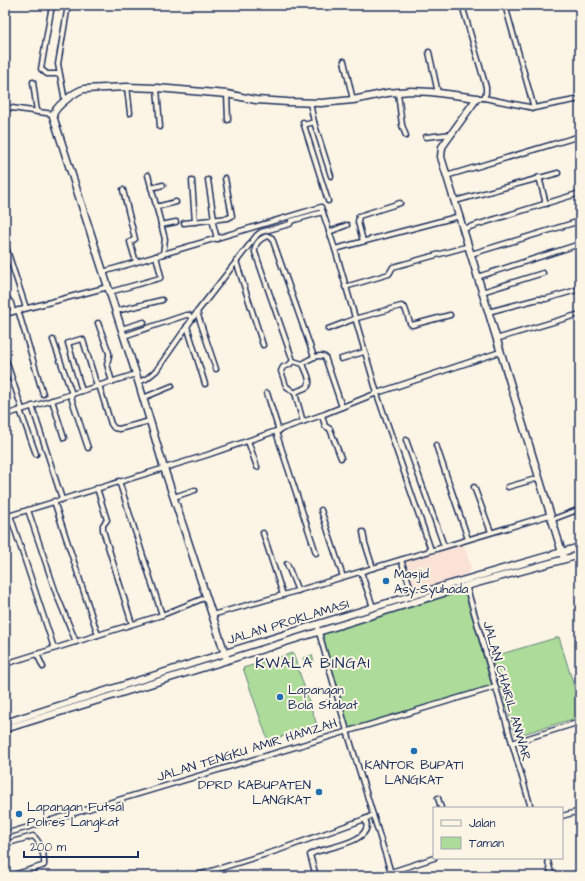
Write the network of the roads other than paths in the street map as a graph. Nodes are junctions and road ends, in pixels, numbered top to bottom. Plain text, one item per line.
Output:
1 (52, 5) edge
2 (68, 5) edge
3 (462, 5) edge
4 (505, 5) edge
5 (429, 52) dead end
6 (344, 61) dead end
7 (60, 74) junction
8 (33, 82) dead end
9 (127, 87) junction
10 (157, 88) junction
11 (398, 93) junction
12 (438, 93) junction
13 (227, 94) junction
14 (477, 98) junction
15 (484, 98) junction
16 (580, 99) edge
17 (353, 100) junction
18 (65, 101) junction
19 (310, 103) junction
20 (5, 106) edge
21 (534, 108) junction
22 (37, 112) junction
23 (130, 113) dead end
24 (53, 114) junction
25 (228, 120) dead end
26 (314, 122) junction
27 (160, 127) dead end
28 (452, 133) junction
29 (406, 136) dead end
30 (580, 136) edge
31 (426, 137) dead end
32 (558, 173) dead end
33 (148, 175) dead end
34 (331, 176) dead end
35 (446, 176) junction
36 (225, 178) dead end
37 (539, 178) junction
38 (208, 180) dead end
39 (192, 181) dead end
40 (164, 185) dead end
41 (151, 188) junction
42 (123, 190) dead end
43 (580, 193) edge
44 (328, 201) dead end
45 (455, 201) junction
46 (176, 202) dead end
47 (400, 203) dead end
48 (546, 204) junction
49 (156, 207) junction
50 (323, 211) junction
51 (460, 216) junction
52 (213, 219) junction
53 (580, 221) edge
54 (176, 222) dead end
55 (196, 222) junction
56 (184, 223) dead end
57 (161, 225) junction
58 (347, 225) dead end
59 (464, 229) junction
60 (329, 232) junction
61 (217, 239) junction
62 (363, 241) junction
63 (5, 244) edge
64 (580, 244) edge
65 (469, 246) junction
66 (334, 249) junction
67 (163, 254) junction
68 (471, 254) junction
69 (156, 256) junction
70 (236, 261) junction
71 (136, 262) junction
72 (103, 272) junction
73 (543, 273) dead end
74 (477, 277) junction
75 (345, 287) junction
76 (109, 289) junction
77 (580, 289) edge
78 (482, 292) junction
79 (5, 295) edge
80 (162, 300) dead end
81 (26, 308) junction
82 (16, 311) junction
83 (116, 311) junction
84 (197, 312) junction
85 (488, 312) junction
86 (5, 314) edge
87 (450, 314) dead end
88 (580, 314) edge
89 (191, 318) junction
90 (354, 319) junction
91 (144, 322) dead end
92 (98, 323) dead end
93 (187, 326) junction
94 (121, 329) junction
95 (328, 329) dead end
96 (124, 336) junction
97 (496, 339) junction
98 (53, 340) dead end
99 (263, 345) dead end
100 (364, 352) junction
101 (500, 352) junction
102 (5, 357) edge
103 (314, 357) junction
104 (341, 359) dead end
105 (293, 361) junction
106 (303, 364) junction
107 (216, 369) dead end
108 (136, 374) junction
109 (112, 382) junction
110 (138, 382) junction
111 (205, 384) dead end
112 (98, 386) junction
113 (172, 386) dead end
114 (82, 391) junction
115 (266, 393) dead end
116 (295, 393) junction
117 (43, 394) dead end
118 (377, 394) junction
119 (71, 396) junction
120 (143, 398) junction
121 (53, 402) junction
122 (342, 408) junction
123 (33, 409) junction
124 (21, 412) junction
125 (5, 414) edge
126 (322, 415) junction
127 (150, 421) junction
128 (303, 422) junction
129 (278, 431) junction
130 (64, 438) dead end
131 (248, 440) junction
132 (406, 440) dead end
133 (436, 445) dead end
134 (88, 448) dead end
135 (36, 454) dead end
136 (341, 458) dead end
137 (257, 467) dead end
138 (164, 468) junction
139 (539, 478) junction
140 (119, 482) junction
141 (474, 487) dead end
142 (508, 487) dead end
143 (97, 488) junction
144 (195, 490) dead end
145 (174, 497) junction
146 (62, 498) junction
147 (54, 501) junction
148 (580, 508) edge
149 (28, 510) junction
150 (321, 510) dead end
151 (7, 516) edge
152 (551, 518) junction
153 (363, 532) dead end
154 (491, 532) junction
155 (263, 533) dead end
156 (468, 539) junction
157 (444, 546) junction
158 (580, 547) edge
159 (431, 550) junction
160 (562, 552) junction
161 (316, 553) dead end
162 (580, 555) edge
163 (564, 559) junction
164 (401, 560) junction
165 (287, 564) dead end
166 (373, 568) junction
167 (362, 572) junction
168 (343, 577) junction
169 (464, 579) junction
170 (466, 586) junction
171 (298, 591) junction
172 (283, 595) junction
173 (413, 595) junction
174 (207, 597) junction
175 (373, 607) junction
176 (162, 615) junction
177 (212, 615) junction
178 (132, 624) junction
179 (316, 625) junction
180 (319, 631) junction
181 (98, 635) junction
182 (76, 642) junction
183 (54, 648) junction
184 (224, 653) junction
185 (37, 654) junction
186 (227, 660) junction
187 (5, 664) edge
188 (42, 667) dead end
189 (495, 687) junction
190 (95, 697) junction
191 (578, 722) edge
192 (5, 723) edge
193 (580, 727) edge
194 (5, 729) edge
195 (347, 731) junction
196 (512, 743) junction
197 (438, 798) dead end
198 (441, 807) edge
199 (531, 807) edge
200 (580, 811) edge
201 (373, 815) junction
202 (563, 816) edge
203 (365, 819) junction
204 (5, 834) edge
205 (5, 844) edge
206 (433, 858) edge
207 (546, 859) edge
208 (5, 868) edge
209 (392, 874) edge
210 (9, 876) edge
211 (195, 876) edge
212 (316, 876) edge
213 (552, 876) edge

1 - 7 street
2 - 7 street
3 - 15 street
4 - 21 street
5 - 12 street
6 - 17 street
7 - 18 street
8 - 22 street
9 - 10 street
9 - 18 street
9 - 23 street
10 - 13 street
10 - 27 street
11 - 12 street
11 - 17 street
11 - 29 street
12 - 14 street
13 - 19 street
13 - 25 street
14 - 15 street
14 - 28 street
15 - 21 street
16 - 21 street
17 - 19 street
18 - 24 street
19 - 26 street
20 - 22 street
22 - 24 street
24 - 72 street
26 - 34 street
26 - 44 street
28 - 31 street
28 - 35 street
30 - 35 street
32 - 37 street
33 - 41 street
35 - 45 street
36 - 52 street
37 - 45 street
37 - 48 street
38 - 52 street
39 - 55 street
40 - 41 street
41 - 49 street
42 - 71 street
43 - 48 street
45 - 51 street
46 - 49 street
47 - 62 street
48 - 59 street
49 - 57 street
50 - 60 street
50 - 61 street
50 - 70 street
51 - 59 street
51 - 62 street
52 - 55 street
52 - 61 street
53 - 68 street
54 - 57 street
55 - 56 street
57 - 67 street
58 - 60 street
59 - 65 street
60 - 66 street
61 - 67 street
62 - 66 street
63 - 81 street
64 - 74 street
65 - 68 street
65 - 75 street
66 - 75 street
67 - 69 street
68 - 74 street
69 - 71 street
69 - 76 street
70 - 84 street
70 - 99 street
71 - 72 street
72 - 76 street
73 - 78 street
74 - 78 street
75 - 90 street
76 - 81 street
76 - 83 street
77 - 85 street
78 - 85 street
79 - 82 street
80 - 83 street
81 - 82 street
82 - 86 street
82 - 117 street
83 - 94 street
84 - 89 street
84 - 107 street
85 - 97 street
87 - 90 street
88 - 97 street
89 - 93 street
89 - 96 street
90 - 95 street
90 - 100 street
91 - 94 street
92 - 109 street
93 - 110 street
93 - 111 street
94 - 96 street
96 - 108 street
97 - 101 street
98 - 119 street
100 - 104 street
100 - 118 street
101 - 118 street
101 - 139 street
102 - 124 street
103 - 105 street
103 - 106 street
103 - 122 street
105 - 106 street
105 - 116 street
106 - 116 street
108 - 109 street
108 - 110 street
109 - 112 street
110 - 120 street
112 - 114 street
112 - 114 street
112 - 127 street
113 - 120 street
114 - 119 street
115 - 129 street
116 - 128 street
118 - 122 street
118 - 159 street
119 - 121 street
119 - 134 street
120 - 127 street
121 - 123 street
121 - 130 street
122 - 126 street
123 - 124 street
123 - 146 street
124 - 125 street
124 - 135 street
126 - 128 street
126 - 136 street
127 - 138 street
128 - 129 street
129 - 131 street
129 - 161 street
131 - 137 street
131 - 138 street
132 - 157 street
133 - 156 street
138 - 140 street
138 - 145 street
139 - 142 street
139 - 152 street
140 - 143 street
140 - 176 street
141 - 154 street
143 - 146 street
143 - 178 street
144 - 145 street
145 - 174 street
146 - 147 street
147 - 149 street
147 - 181 street
148 - 152 street
149 - 151 street
149 - 182 street
150 - 168 street
151 - 183 street
152 - 154 street
152 - 160 street
153 - 166 street
154 - 156 street
155 - 172 street
156 - 157 street
157 - 159 street
158 - 160 street, JALAN PROKLAMASI
159 - 164 street
160 - 163 street
160 - 169 street, JALAN PROKLAMASI
162 - 163 street, JALAN PROKLAMASI
163 - 170 street, JALAN PROKLAMASI
164 - 166 street
164 - 173 street
165 - 171 street
166 - 167 street
167 - 168 street
167 - 175 street
168 - 171 street
169 - 170 street, JALAN CHAIRIL ANWAR
169 - 173 street, JALAN PROKLAMASI
170 - 180 street, JALAN PROKLAMASI
170 - 189 street, JALAN CHAIRIL ANWAR
171 - 172 street
172 - 177 street
173 - 175 street, JALAN PROKLAMASI
174 - 176 street
174 - 177 street
175 - 179 street, JALAN PROKLAMASI
176 - 178 street
177 - 184 street
178 - 181 street
179 - 180 street
179 - 184 street, JALAN PROKLAMASI
180 - 186 street, JALAN PROKLAMASI
180 - 195 street
181 - 182 street
182 - 183 street
183 - 185 street
184 - 186 street
184 - 190 street, JALAN PROKLAMASI
185 - 187 street
185 - 188 street
186 - 190 street, JALAN PROKLAMASI
189 - 195 street, JALAN TENGKU AMIR HAMZAH
189 - 196 street, JALAN CHAIRIL ANWAR
190 - 192 street, JALAN PROKLAMASI
190 - 194 street, JALAN PROKLAMASI
191 - 193 street
191 - 196 street
195 - 201 street
195 - 204 street, JALAN TENGKU AMIR HAMZAH
196 - 199 street, JALAN CHAIRIL ANWAR
197 - 198 street
200 - 202 street
201 - 203 street
201 - 209 street
203 - 211 street
203 - 212 street
205 - 210 street
206 - 209 street
207 - 213 street
208 - 210 street

